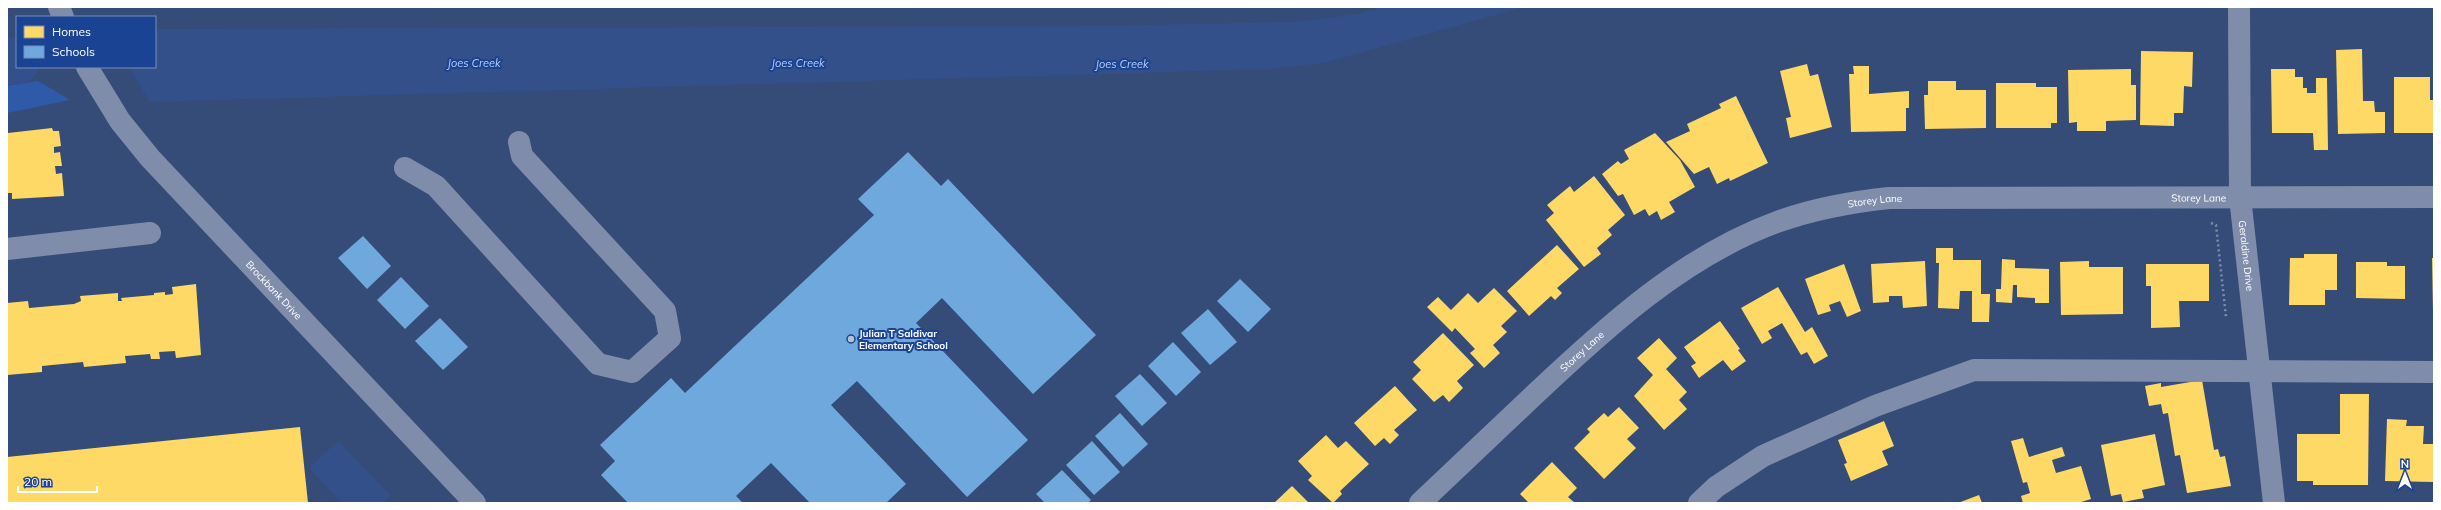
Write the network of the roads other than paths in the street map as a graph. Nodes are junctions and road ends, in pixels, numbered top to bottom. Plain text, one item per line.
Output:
1 (2239, 7) edge
2 (88, 68) edge
3 (519, 142) dead end
4 (405, 168) dead end
5 (2240, 197) junction
6 (2434, 197) edge
7 (150, 233) dead end
8 (7, 249) edge
9 (2259, 371) junction
10 (2434, 372) edge
11 (475, 503) edge
12 (1420, 503) edge
13 (1699, 503) edge
14 (2274, 503) edge

1 - 5 street, Geraldine Drive
2 - 11 street, Brockbank Drive
3 - 4 street
5 - 6 street, Storey Lane
5 - 9 street, Geraldine Drive
5 - 12 street, Storey Lane
7 - 8 street
9 - 10 street
9 - 13 street
9 - 14 street, Geraldine Drive

